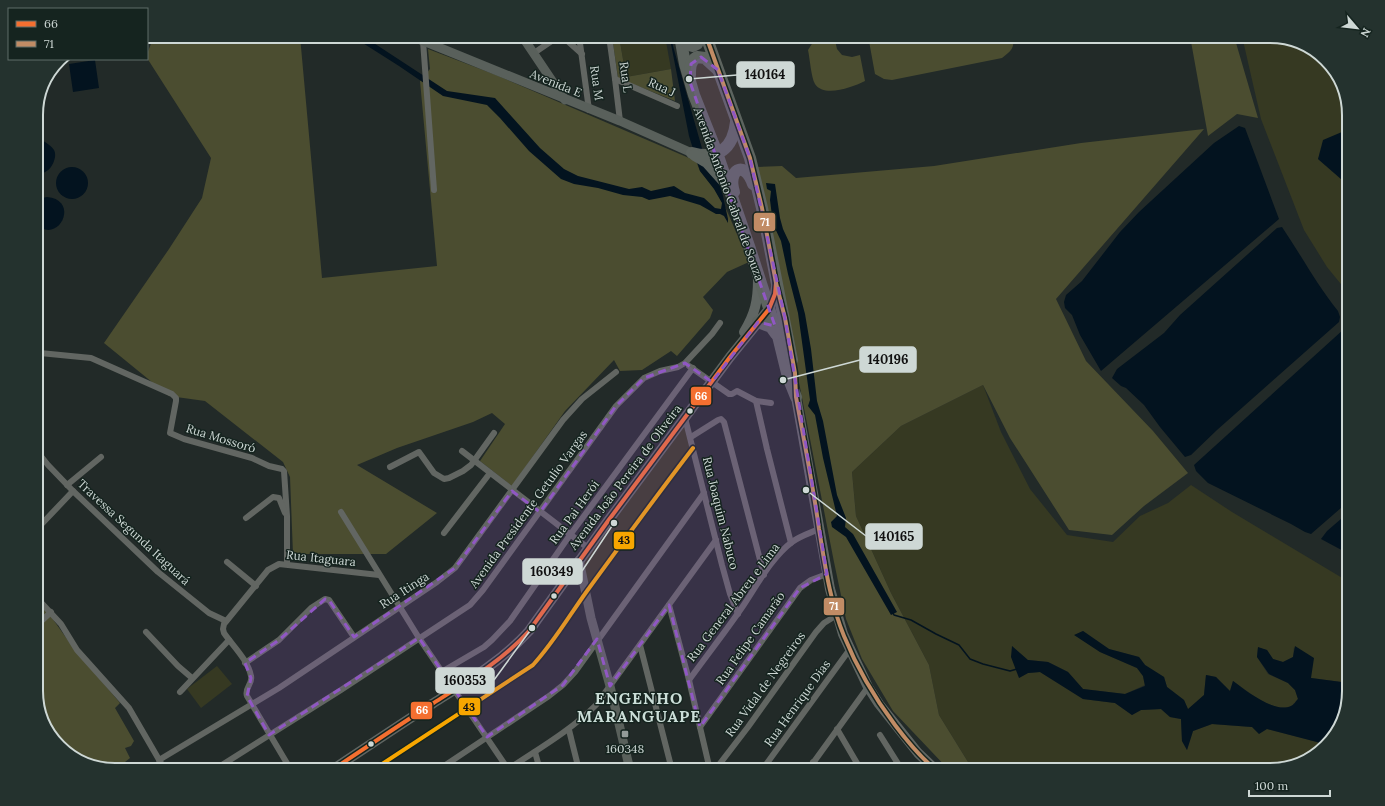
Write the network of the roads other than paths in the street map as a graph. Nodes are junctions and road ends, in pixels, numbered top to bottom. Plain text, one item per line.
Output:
1 (423, 43) edge
2 (428, 43) edge
3 (527, 43) edge
4 (550, 43) edge
5 (569, 43) edge
6 (580, 43) edge
7 (610, 43) edge
8 (681, 43) edge
9 (686, 43) edge
10 (698, 43) edge
11 (708, 43) edge
12 (534, 53) junction
13 (582, 54) junction
14 (718, 70) junction
15 (615, 79) junction
16 (690, 82) junction
17 (565, 100) junction
18 (677, 106) dead end
19 (589, 110) junction
20 (620, 121) junction
21 (736, 121) junction
22 (704, 122) junction
23 (692, 153) joint
24 (717, 153) junction
25 (704, 154) junction
26 (728, 187) junction
27 (434, 190) dead end
28 (762, 208) junction
29 (750, 249) junction
30 (758, 272) junction
31 (776, 283) junction
32 (769, 309) junction
33 (758, 322) junction
34 (720, 323) dead end
35 (778, 336) junction
36 (43, 353) edge
37 (730, 357) junction
38 (685, 363) junction
39 (693, 368) junction
40 (616, 372) dead end
41 (712, 382) junction
42 (796, 397) junction
43 (756, 401) junction
44 (771, 403) dead end
45 (685, 418) junction
46 (494, 433) dead end
47 (690, 437) junction
48 (693, 448) junction
49 (462, 451) dead end
50 (101, 457) dead end
51 (43, 459) edge
52 (475, 461) junction
53 (390, 467) dead end
54 (490, 473) junction
55 (67, 485) junction
56 (73, 491) junction
57 (512, 491) junction
58 (704, 493) junction
59 (341, 512) dead end
60 (540, 512) junction
61 (287, 516) junction
62 (246, 518) dead end
63 (43, 523) edge
64 (820, 529) junction
65 (444, 533) dead end
66 (570, 535) junction
67 (716, 540) junction
68 (791, 543) junction
69 (588, 548) junction
70 (579, 560) junction
71 (227, 562) dead end
72 (287, 564) junction
73 (827, 574) junction
74 (379, 575) junction
75 (764, 575) junction
76 (256, 586) junction
77 (586, 593) junction
78 (43, 604) edge
79 (400, 606) junction
80 (669, 606) junction
81 (51, 612) junction
82 (738, 614) junction
83 (837, 615) junction
84 (43, 619) edge
85 (226, 621) junction
86 (146, 632) dead end
87 (354, 636) junction
88 (419, 638) junction
89 (597, 639) junction
90 (229, 640) junction
91 (640, 645) junction
92 (850, 650) junction
93 (245, 663) junction
94 (443, 670) junction
95 (192, 678) junction
96 (689, 680) junction
97 (610, 686) junction
98 (868, 687) junction
99 (455, 690) junction
100 (180, 692) dead end
101 (251, 705) junction
102 (467, 708) junction
103 (700, 727) junction
104 (837, 729) junction
105 (569, 730) junction
106 (269, 735) junction
107 (880, 735) dead end
108 (487, 737) junction
109 (535, 752) junction
110 (159, 760) junction
111 (814, 762) edge
112 (161, 763) edge
113 (225, 763) edge
114 (287, 763) edge
115 (343, 763) edge
116 (384, 763) edge
117 (448, 763) edge
118 (504, 763) edge
119 (518, 763) edge
120 (538, 763) edge
121 (577, 763) edge
122 (628, 763) edge
123 (670, 763) edge
124 (708, 763) edge
125 (720, 763) edge
126 (767, 763) edge
127 (857, 763) edge
128 (897, 763) edge
129 (929, 763) edge

1 - 27 street
2 - 17 main road, Avenida E
3 - 12 main road
4 - 12 street
5 - 13 street
6 - 13 street, Rua M
7 - 15 street, Rua L
8 - 16 highway, Avenida Antônio Cabral de Souza
9 - 10 highway
11 - 14 highway, Avenida Antônio Cabral de Souza
12 - 17 main road
13 - 19 street, Rua M
14 - 16 highway
14 - 21 highway, Avenida Antônio Cabral de Souza
15 - 18 street, Rua J
15 - 20 street, Rua L
16 - 22 highway, Avenida Antônio Cabral de Souza
17 - 19 main road, Avenida E
19 - 20 main road, Avenida E
20 - 23 main road, Avenida E
21 - 24 highway
21 - 28 highway, Avenida Antônio Cabral de Souza
22 - 24 highway, Avenida Antônio Cabral de Souza
22 - 25 highway
23 - 25 highway
24 - 25 highway
24 - 26 highway, Avenida Antônio Cabral de Souza
25 - 26 highway
26 - 29 highway, Avenida Antônio Cabral de Souza
28 - 29 highway
28 - 31 highway, Avenida Antônio Cabral de Souza
29 - 30 highway, Avenida Antônio Cabral de Souza
30 - 32 highway, Avenida Antônio Cabral de Souza
30 - 37 main road, Avenida João Pereira de Oliveira
31 - 32 main road, Avenida João Pereira de Oliveira
31 - 42 highway, Avenida Antônio Cabral de Souza
32 - 33 main road, Avenida João Pereira de Oliveira
32 - 35 highway, Avenida Antônio Cabral de Souza
33 - 35 highway
33 - 37 main road, Avenida João Pereira de Oliveira
34 - 38 street, Avenida Presidente Getulio Vargas
35 - 42 highway, Avenida Antônio Cabral de Souza
36 - 61 street, Rua Mossoró
37 - 41 main road, Avenida João Pereira de Oliveira
38 - 39 street
38 - 60 street, Avenida Presidente Getulio Vargas
39 - 41 street
39 - 66 street, Rua Pai Herói
40 - 57 street, Rua Itinga
41 - 43 street
41 - 45 main road, Avenida João Pereira de Oliveira
42 - 64 main road, Avenida Antônio Cabral de Souza
43 - 44 street
43 - 68 street
45 - 47 street, Rua Joaquim Nabuco
45 - 69 main road, Avenida João Pereira de Oliveira
46 - 52 street
47 - 48 street, Rua Joaquim Nabuco
47 - 75 street
48 - 58 street, Rua Joaquim Nabuco
48 - 77 street
49 - 52 street
50 - 55 street
51 - 55 street, Travessa Segunda Itaguará
52 - 53 street
52 - 54 street
54 - 57 street
54 - 65 street
55 - 56 street, Travessa Segunda Itaguará
56 - 63 street
56 - 85 street, Travessa Segunda Itaguará
57 - 60 street
57 - 79 street, Rua Itinga
58 - 67 street, Rua Joaquim Nabuco
58 - 89 street
59 - 74 street, Rua Itaguara
60 - 66 street
60 - 88 street, Avenida Presidente Getulio Vargas
61 - 62 street
61 - 72 street, Rua Mossoró
64 - 68 street, Rua General Abreu e Lima
64 - 73 main road, Avenida Antônio Cabral de Souza
66 - 69 street
66 - 94 street, Rua Pai Herói
67 - 80 street
67 - 82 street, Rua Joaquim Nabuco
68 - 75 street, Rua General Abreu e Lima
69 - 70 main road, Avenida João Pereira de Oliveira
70 - 77 main road
70 - 99 main road, Avenida João Pereira de Oliveira
71 - 76 street
72 - 74 street, Rua Itaguara
72 - 76 street, Rua Itaguara
73 - 83 main road, Avenida Antônio Cabral de Souza
73 - 103 street, Rua Felipe Camarão
74 - 79 street, Rua Itaguara
75 - 82 street, Rua General Abreu e Lima
76 - 85 street, Rua Itaguara
77 - 89 main road
77 - 102 street
78 - 81 street
79 - 87 street, Rua Itinga
79 - 88 street, Rua Itaguara
80 - 91 street
80 - 96 street
81 - 84 street
81 - 110 street
82 - 96 street, Rua General Abreu e Lima
83 - 92 main road, Avenida Antônio Cabral de Souza
83 - 125 street, Rua Vidal de Negreiros
85 - 90 street
86 - 95 street
87 - 93 street
87 - 101 street, Rua Itinga
88 - 94 street, Rua Itaguara
88 - 106 street, Avenida Presidente Getulio Vargas
89 - 97 main road
89 - 108 street
90 - 93 street
90 - 95 street
91 - 97 street
91 - 123 street
92 - 98 main road, Avenida Antônio Cabral de Souza
92 - 126 street, Rua Henrique Dias
93 - 101 street
94 - 99 street, Rua Itaguara
95 - 100 street
96 - 103 street
97 - 105 street
97 - 122 main road
98 - 104 street
98 - 129 main road, Avenida Antônio Cabral de Souza
99 - 102 street, Rua Itaguara
99 - 115 main road, Avenida João Pereira de Oliveira
101 - 106 street
101 - 110 street, Rua Itinga
102 - 108 street, Rua Itaguara
102 - 116 street
103 - 124 street
104 - 111 street
104 - 127 street
105 - 109 street
105 - 121 street
106 - 113 street, Avenida Presidente Getulio Vargas
106 - 114 street
107 - 128 street
108 - 117 street
108 - 118 street, Rua Itaguara
109 - 119 street
109 - 120 street
110 - 112 street

